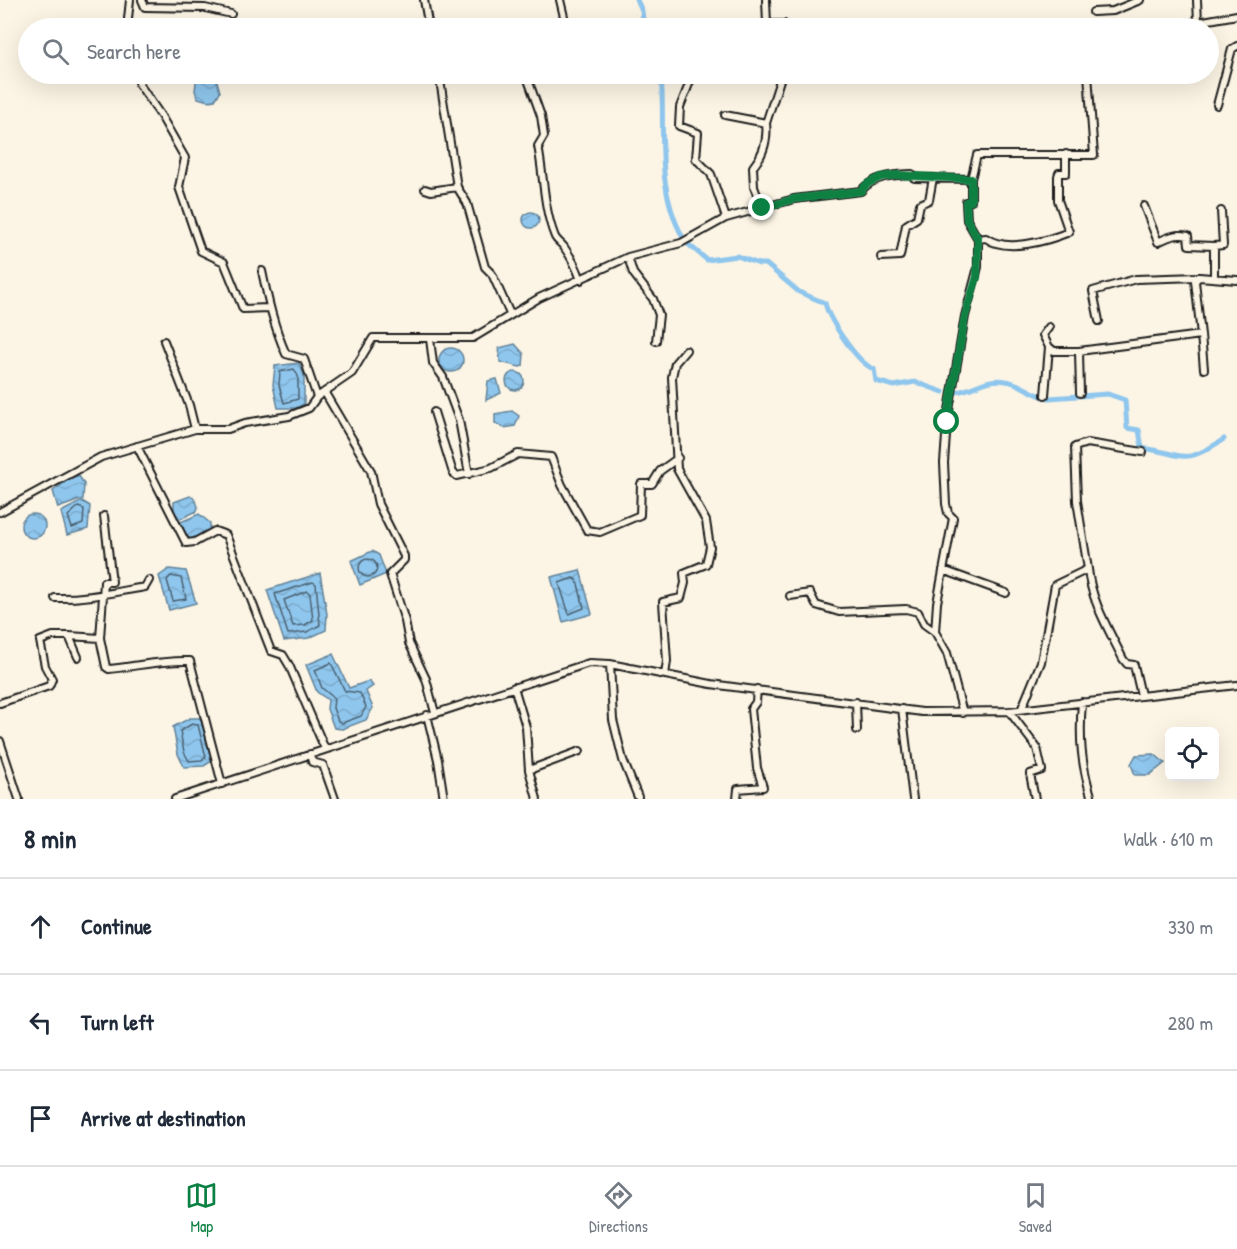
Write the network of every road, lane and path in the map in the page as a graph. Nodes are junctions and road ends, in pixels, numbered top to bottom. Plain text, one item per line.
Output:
1 (130, 0) edge
2 (142, 0) edge
3 (424, 0) edge
4 (560, 0) edge
5 (766, 0) edge
6 (1140, 0) edge
7 (1197, 0) edge
8 (1094, 12) dead end
9 (231, 14) dead end
10 (1237, 15) edge
11 (129, 18) edge
12 (427, 18) edge
13 (564, 18) edge
14 (767, 18) edge
15 (1198, 18) edge
16 (1219, 18) edge
17 (1237, 46) edge
18 (139, 84) edge
19 (441, 84) edge
20 (530, 84) edge
21 (689, 84) edge
22 (779, 84) edge
23 (1089, 84) edge
24 (1217, 105) dead end
25 (725, 115) dead end
26 (766, 123) junction
27 (1066, 154) junction
28 (933, 178) junction
29 (971, 179) junction
30 (458, 187) junction
31 (425, 189) dead end
32 (1144, 206) dead end
33 (762, 208) junction
34 (1221, 210) dead end
35 (726, 218) junction
36 (978, 239) junction
37 (1214, 246) junction
38 (628, 257) junction
39 (881, 257) dead end
40 (262, 271) dead end
41 (1199, 277) junction
42 (1214, 278) junction
43 (580, 280) junction
44 (1237, 280) edge
45 (268, 308) junction
46 (510, 314) junction
47 (1099, 321) dead end
48 (1049, 327) dead end
49 (1201, 335) junction
50 (430, 339) junction
51 (656, 340) dead end
52 (164, 341) dead end
53 (1049, 347) junction
54 (686, 350) dead end
55 (1079, 351) junction
56 (1204, 369) dead end
57 (325, 393) junction
58 (1080, 393) dead end
59 (1045, 395) dead end
60 (317, 397) junction
61 (434, 412) dead end
62 (195, 429) junction
63 (137, 446) junction
64 (1143, 452) dead end
65 (678, 458) junction
66 (470, 474) junction
67 (0, 512) edge
68 (104, 516) dead end
69 (1088, 569) junction
70 (943, 570) junction
71 (149, 580) dead end
72 (1006, 593) dead end
73 (104, 596) junction
74 (790, 596) dead end
75 (55, 598) dead end
76 (935, 632) junction
77 (69, 636) junction
78 (100, 638) junction
79 (78, 657) dead end
80 (610, 664) junction
81 (664, 675) junction
82 (1237, 685) edge
83 (514, 687) junction
84 (757, 689) junction
85 (1141, 695) junction
86 (856, 702) junction
87 (1082, 702) junction
88 (0, 703) edge
89 (1022, 708) junction
90 (902, 709) junction
91 (1009, 711) junction
92 (435, 712) junction
93 (963, 713) junction
94 (427, 715) junction
95 (857, 730) dead end
96 (0, 741) edge
97 (325, 749) junction
98 (580, 751) dead end
99 (310, 754) junction
100 (528, 770) junction
101 (222, 784) junction
102 (638, 797) dead end
103 (19, 799) edge
104 (175, 799) edge
105 (335, 799) edge
106 (444, 799) edge
107 (537, 799) edge
108 (737, 799) edge
109 (913, 799) edge
110 (1035, 799) edge
111 (1092, 799) edge

1 - 11 street
2 - 9 street
3 - 12 street
4 - 13 street
5 - 14 street
6 - 8 street
7 - 15 street
10 - 16 street
17 - 24 street
18 - 45 street
19 - 30 street
20 - 43 street
21 - 35 street
22 - 26 street
23 - 27 street
25 - 26 street
26 - 33 street
27 - 29 street
27 - 36 street
28 - 29 street
28 - 33 street
28 - 39 street
29 - 36 street
30 - 31 street
30 - 46 street
32 - 37 street
33 - 35 street
34 - 37 street
35 - 38 street
36 - 70 street
37 - 42 street
38 - 43 street
38 - 51 street
40 - 45 street
41 - 42 street
41 - 47 street
41 - 49 street
42 - 44 street
43 - 46 street
45 - 60 street
46 - 50 street
48 - 53 street
49 - 55 street
49 - 56 street
50 - 57 street
50 - 66 street
52 - 62 street
53 - 55 street
53 - 59 street
54 - 65 street
55 - 58 street
57 - 60 street
57 - 92 street
60 - 62 street
61 - 66 street
62 - 63 street
63 - 67 street
63 - 97 street
64 - 69 street
65 - 66 street
65 - 81 street
68 - 73 street
69 - 85 street
69 - 89 street
70 - 72 street
70 - 76 street
71 - 73 street
73 - 75 street
73 - 78 street
74 - 76 street
76 - 93 street
77 - 78 street
77 - 79 street
77 - 88 street
78 - 101 street
80 - 81 street
80 - 83 street
80 - 102 street
81 - 84 street
82 - 85 street
83 - 92 street
83 - 100 street
84 - 86 street
84 - 108 street
85 - 87 street
86 - 90 street
86 - 95 street
87 - 89 street
87 - 111 street
89 - 91 street
90 - 93 street
90 - 109 street
91 - 93 street
91 - 110 street
92 - 94 street
94 - 97 street
94 - 106 street
96 - 103 street
97 - 99 street
98 - 100 street
99 - 101 street
99 - 105 street
100 - 107 street
101 - 104 street

